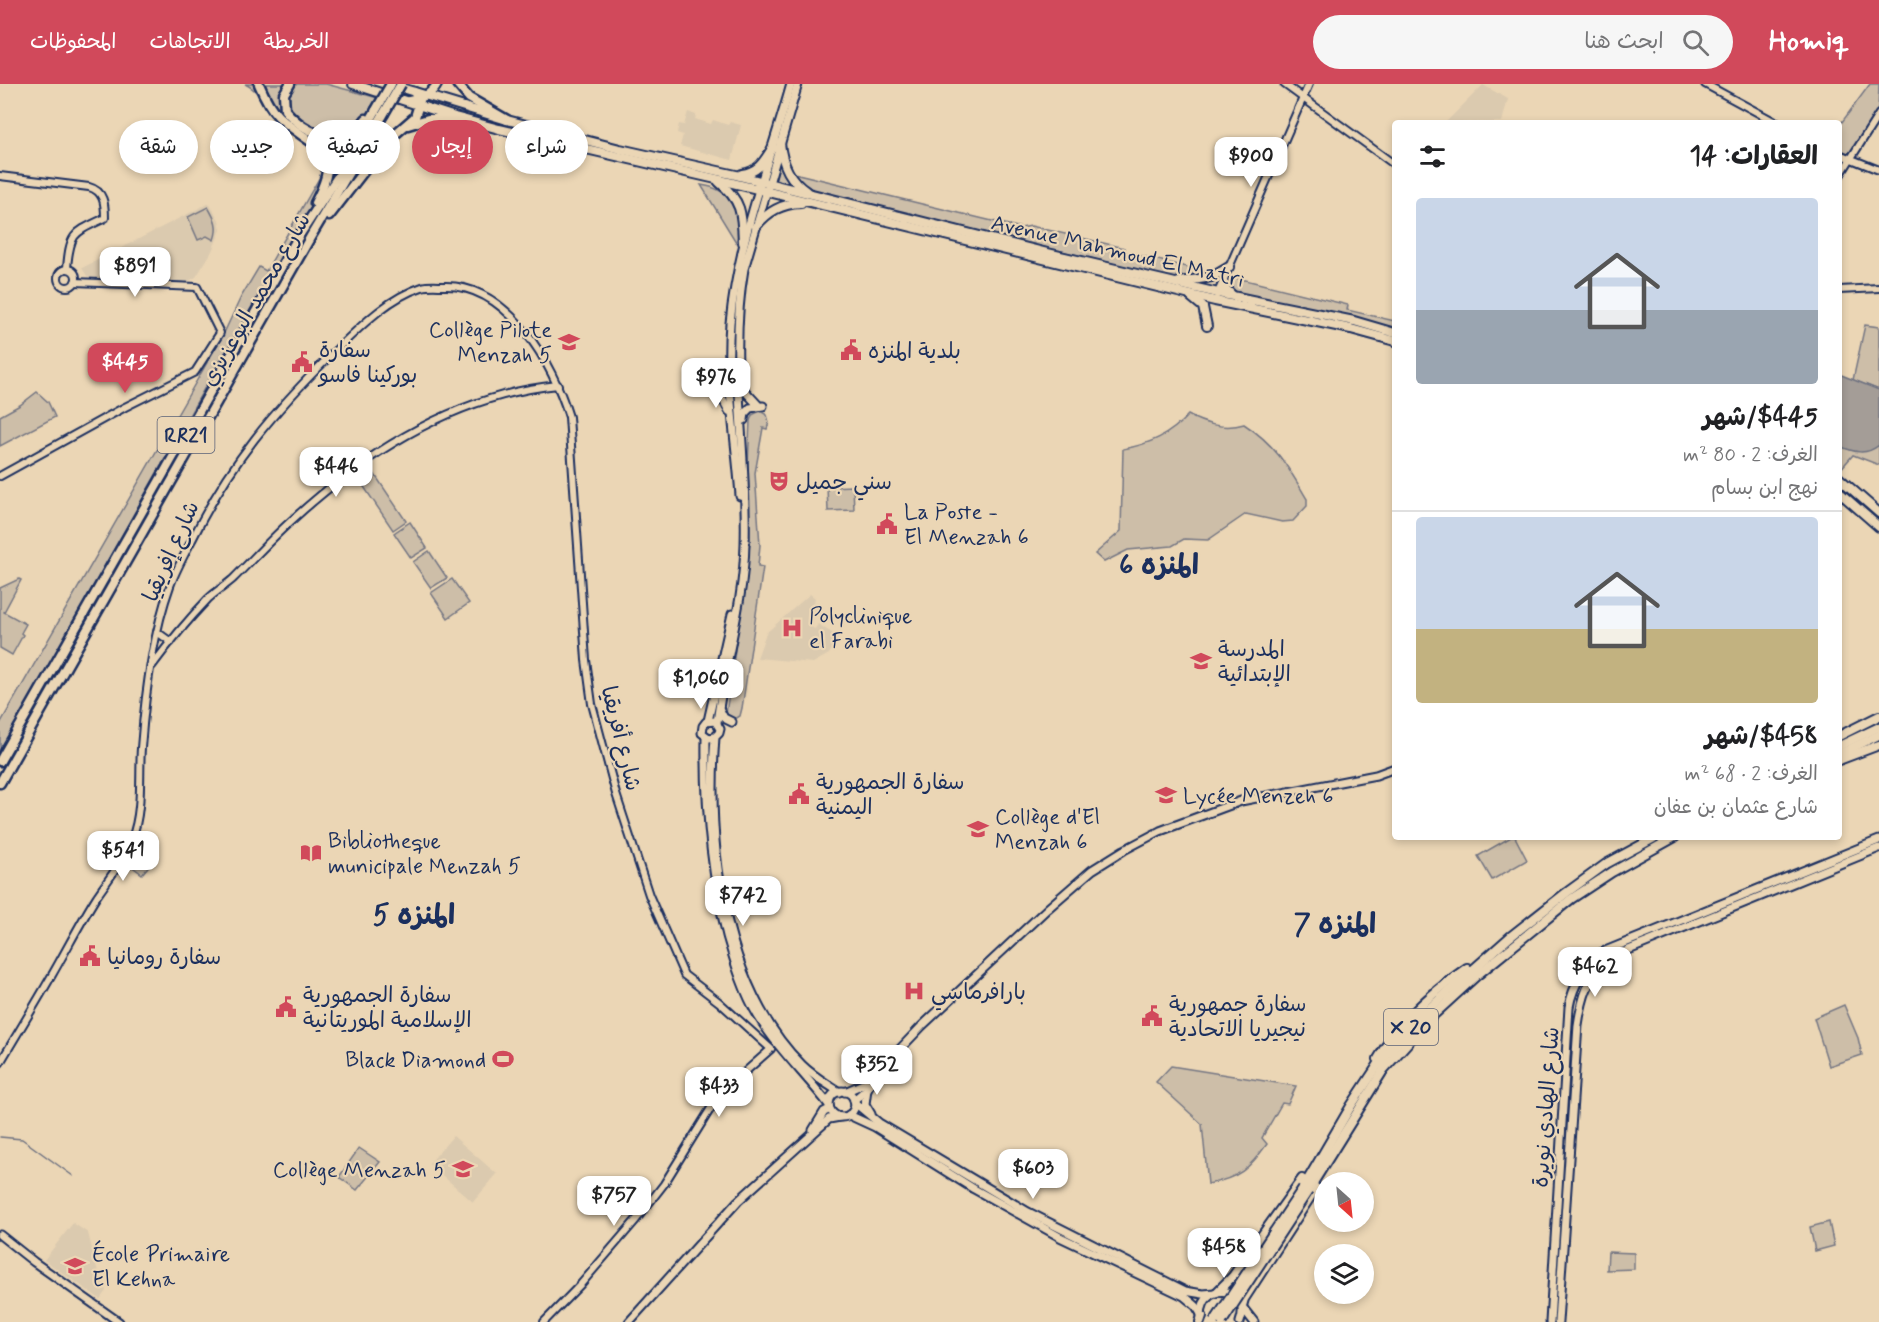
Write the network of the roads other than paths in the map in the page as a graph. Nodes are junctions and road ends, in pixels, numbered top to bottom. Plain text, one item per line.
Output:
1 (259, 84) edge
2 (290, 84) edge
3 (353, 84) edge
4 (390, 84) edge
5 (401, 84) edge
6 (436, 84) edge
7 (457, 84) edge
8 (791, 84) edge
9 (798, 84) edge
10 (1284, 84) edge
11 (1309, 84) edge
12 (1705, 84) edge
13 (420, 98) junction
14 (1303, 98) junction
15 (409, 101) joint
16 (378, 112) junction
17 (1879, 114) edge
18 (462, 119) junction
19 (507, 120) joint
20 (1771, 120) edge
21 (400, 128) edge
22 (400, 129) edge
23 (588, 140) edge
24 (776, 145) junction
25 (1842, 155) edge
26 (1852, 160) junction
27 (1392, 163) edge
28 (1879, 170) edge
29 (1842, 173) edge
30 (361, 174) edge
31 (736, 175) junction
32 (0, 176) edge
33 (716, 179) junction
34 (765, 187) junction
35 (810, 193) junction
36 (811, 203) junction
37 (756, 226) junction
38 (300, 234) junction
39 (309, 239) junction
40 (743, 242) junction
41 (1229, 267) junction
42 (67, 268) junction
43 (1223, 281) junction
44 (75, 282) junction
45 (1171, 282) junction
46 (1879, 288) edge
47 (1842, 290) edge
48 (1188, 294) junction
49 (1233, 296) junction
50 (1216, 297) junction
51 (1207, 326) dead end
52 (1392, 332) edge
53 (1392, 340) edge
54 (730, 356) junction
55 (739, 374) junction
56 (558, 385) junction
57 (734, 426) junction
58 (742, 432) junction
59 (0, 476) edge
60 (1842, 480) edge
61 (1842, 495) edge
62 (1879, 513) edge
63 (1879, 527) edge
64 (157, 632) junction
65 (171, 642) junction
66 (151, 668) junction
67 (719, 707) junction
68 (1879, 716) edge
69 (708, 721) junction
70 (732, 722) dead end
71 (717, 723) junction
72 (1879, 727) edge
73 (1842, 734) edge
74 (1879, 735) edge
75 (706, 737) junction
76 (715, 737) junction
77 (1879, 743) edge
78 (1842, 746) edge
79 (1842, 753) edge
80 (1842, 759) edge
81 (0, 761) edge
82 (1392, 769) edge
83 (0, 783) edge
84 (1650, 840) edge
85 (1670, 840) edge
86 (1879, 840) edge
87 (1879, 848) edge
88 (1569, 896) junction
89 (1560, 903) junction
90 (0, 1064) edge
91 (878, 1072) junction
92 (867, 1089) junction
93 (842, 1092) junction
94 (854, 1101) junction
95 (830, 1107) junction
96 (1354, 1108) junction
97 (849, 1115) junction
98 (840, 1117) junction
99 (879, 1123) junction
100 (810, 1135) junction
101 (1305, 1190) junction
102 (0, 1235) edge
103 (1216, 1292) junction
104 (1242, 1307) junction
105 (109, 1319) edge
106 (1202, 1319) edge
107 (118, 1322) edge
108 (544, 1322) edge
109 (629, 1322) edge
110 (1214, 1322) edge
111 (1222, 1322) edge
112 (1240, 1322) edge
113 (1254, 1322) edge
114 (1550, 1322) edge
115 (1558, 1322) edge

1 - 38 highway
2 - 16 highway
3 - 15 highway
4 - 13 highway
4 - 16 highway, شارع محمد البوعزيزي / RR21, bridge
5 - 16 highway, شارع محمد البوعزيزي / RR21, bridge
6 - 13 highway
7 - 19 highway
8 - 24 main road
9 - 24 main road
10 - 14 street
11 - 14 street
12 - 20 street
13 - 15 highway
13 - 18 highway
13 - 19 highway
13 - 21 highway
14 - 27 street
14 - 41 street
16 - 38 highway, شارع محمد البوعزيزي / RR21
16 - 39 highway, شارع محمد البوعزيزي / RR21
17 - 26 street
18 - 22 highway
18 - 33 highway
23 - 31 highway
24 - 31 highway
24 - 34 main road
24 - 35 highway
25 - 26 street
26 - 28 street
26 - 29 street
30 - 39 highway
31 - 34 highway
32 - 42 street
33 - 34 highway
33 - 40 highway
34 - 35 highway, Avenue Mahmoud El Matri
34 - 36 highway, Avenue Mahmoud El Matri
34 - 37 main road
34 - 40 main road
35 - 45 highway, Avenue Mahmoud El Matri
36 - 37 highway
36 - 48 highway, Avenue Mahmoud El Matri
37 - 55 main road
38 - 81 highway, شارع محمد البوعزيزي / RR21
39 - 83 highway, شارع محمد البوعزيزي / RR21
40 - 54 main road
41 - 43 street
41 - 45 highway
42 - 44 street
42 - 44 street
43 - 49 highway
43 - 50 street
44 - 59 street
45 - 50 highway, Avenue Mahmoud El Matri
46 - 47 street
48 - 50 highway, Avenue Mahmoud El Matri
48 - 51 highway
49 - 50 highway, Avenue Mahmoud El Matri
49 - 52 highway, Avenue Mahmoud El Matri
50 - 53 highway, Avenue Mahmoud El Matri
54 - 57 main road
54 - 57 main road
55 - 58 main road
55 - 58 main road
56 - 64 street, شارع إفريقيا
56 - 65 street
56 - 108 street, شارع أفريقيا
57 - 69 main road
58 - 67 main road
60 - 62 highway
61 - 63 highway
64 - 65 street
64 - 66 street, شارع إفريقيا
65 - 66 street
66 - 90 street, شارع إفريقيا
67 - 70 main road
67 - 71 main road
68 - 73 highway
69 - 71 main road
69 - 75 main road
71 - 76 main road
72 - 78 highway
74 - 79 highway
75 - 76 main road
75 - 95 main road
76 - 93 main road
77 - 80 highway
82 - 91 main road
84 - 88 highway, X 20
85 - 88 highway, X 20
86 - 114 main road, شارع الهادي نويرة
87 - 115 main road, شارع الهادي نويرة
88 - 89 highway, X 20
89 - 96 highway, X 20
89 - 96 highway, X 20
91 - 92 main road
91 - 93 main road
92 - 94 main road
92 - 99 main road
93 - 94 main road
93 - 95 main road
94 - 97 main road
94 - 99 main road
95 - 98 main road
95 - 100 main road
96 - 101 highway, X 20
96 - 103 highway
96 - 104 highway
97 - 98 main road
97 - 106 main road
98 - 100 main road
99 - 103 main road
100 - 109 main road
101 - 110 highway, X 20, bridge
101 - 111 highway, X 20, bridge
102 - 105 main road
103 - 104 main road
103 - 106 main road
104 - 112 main road
104 - 113 main road
105 - 107 main road

